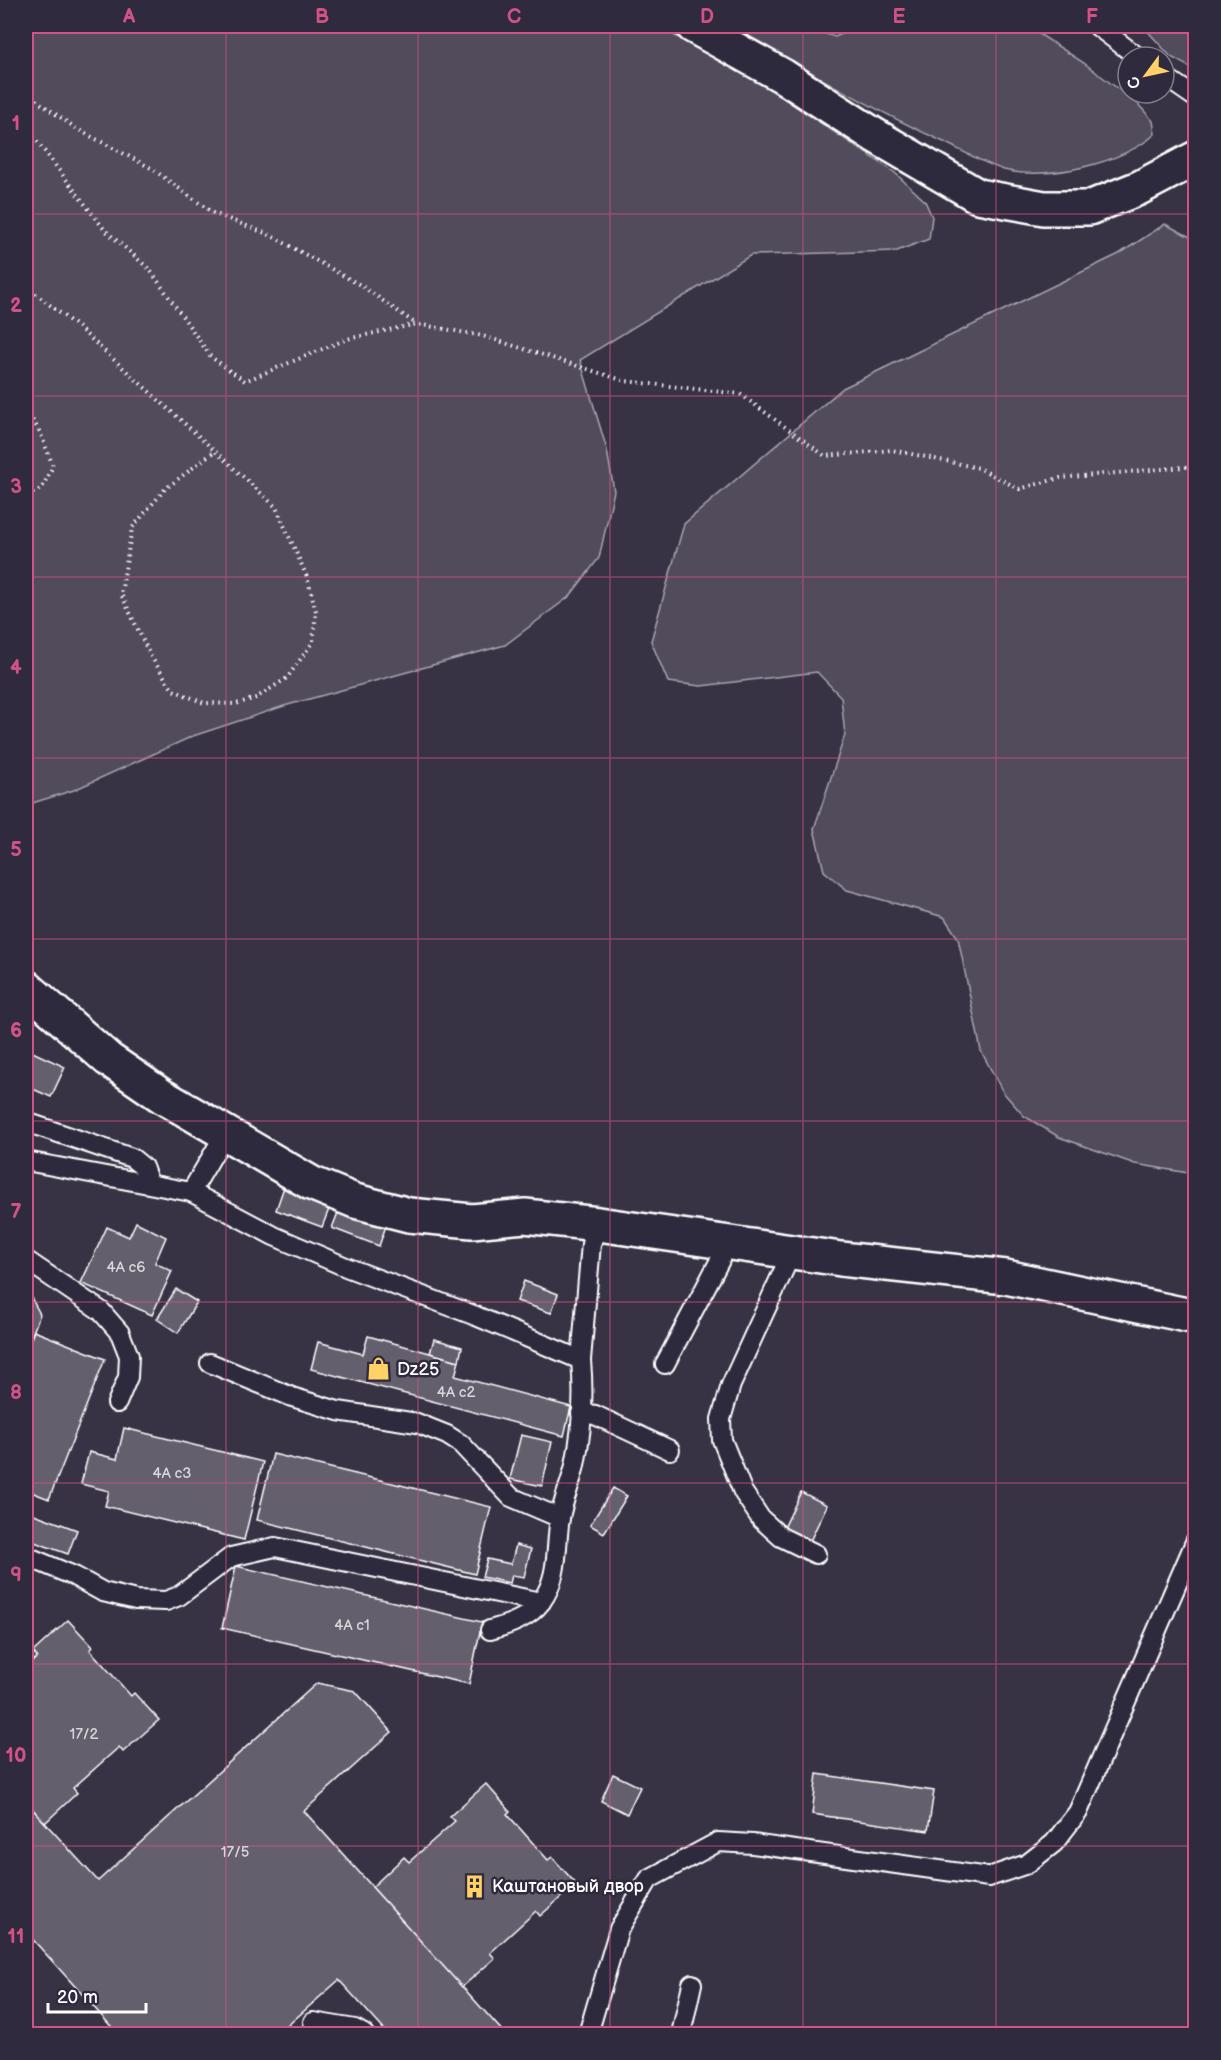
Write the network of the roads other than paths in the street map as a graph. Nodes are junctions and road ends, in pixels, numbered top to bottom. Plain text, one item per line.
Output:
1 (693, 26) edge
2 (1097, 26) edge
3 (1122, 45) edge
4 (1176, 84) edge
5 (1196, 98) edge
6 (1196, 158) edge
7 (26, 987) edge
8 (26, 1122) edge
9 (225, 1134) junction
10 (26, 1161) edge
11 (149, 1183) junction
12 (191, 1192) junction
13 (598, 1224) junction
14 (723, 1243) junction
15 (792, 1252) junction
16 (26, 1260) edge
17 (1196, 1317) edge
18 (581, 1360) junction
19 (210, 1363) dead end
20 (665, 1364) dead end
21 (117, 1403) dead end
22 (581, 1413) junction
23 (670, 1450) dead end
24 (560, 1518) junction
25 (1196, 1540) edge
26 (816, 1554) dead end
27 (26, 1556) edge
28 (541, 1602) junction
29 (490, 1630) dead end
30 (692, 1984) dead end
31 (313, 2022) dead end
32 (364, 2034) edge
33 (588, 2034) edge
34 (681, 2034) edge

1 - 6 street
2 - 3 lane
4 - 5 lane
7 - 9 street
8 - 11 lane
9 - 12 lane
9 - 13 street
10 - 11 lane
11 - 12 lane
12 - 18 lane
13 - 14 street
13 - 18 lane
14 - 15 street
14 - 20 lane
15 - 17 street
15 - 26 lane
16 - 21 lane
18 - 22 lane
19 - 24 lane
22 - 23 lane
22 - 24 lane
24 - 28 lane
25 - 33 lane
27 - 28 lane
28 - 29 lane
30 - 34 lane
31 - 32 lane

